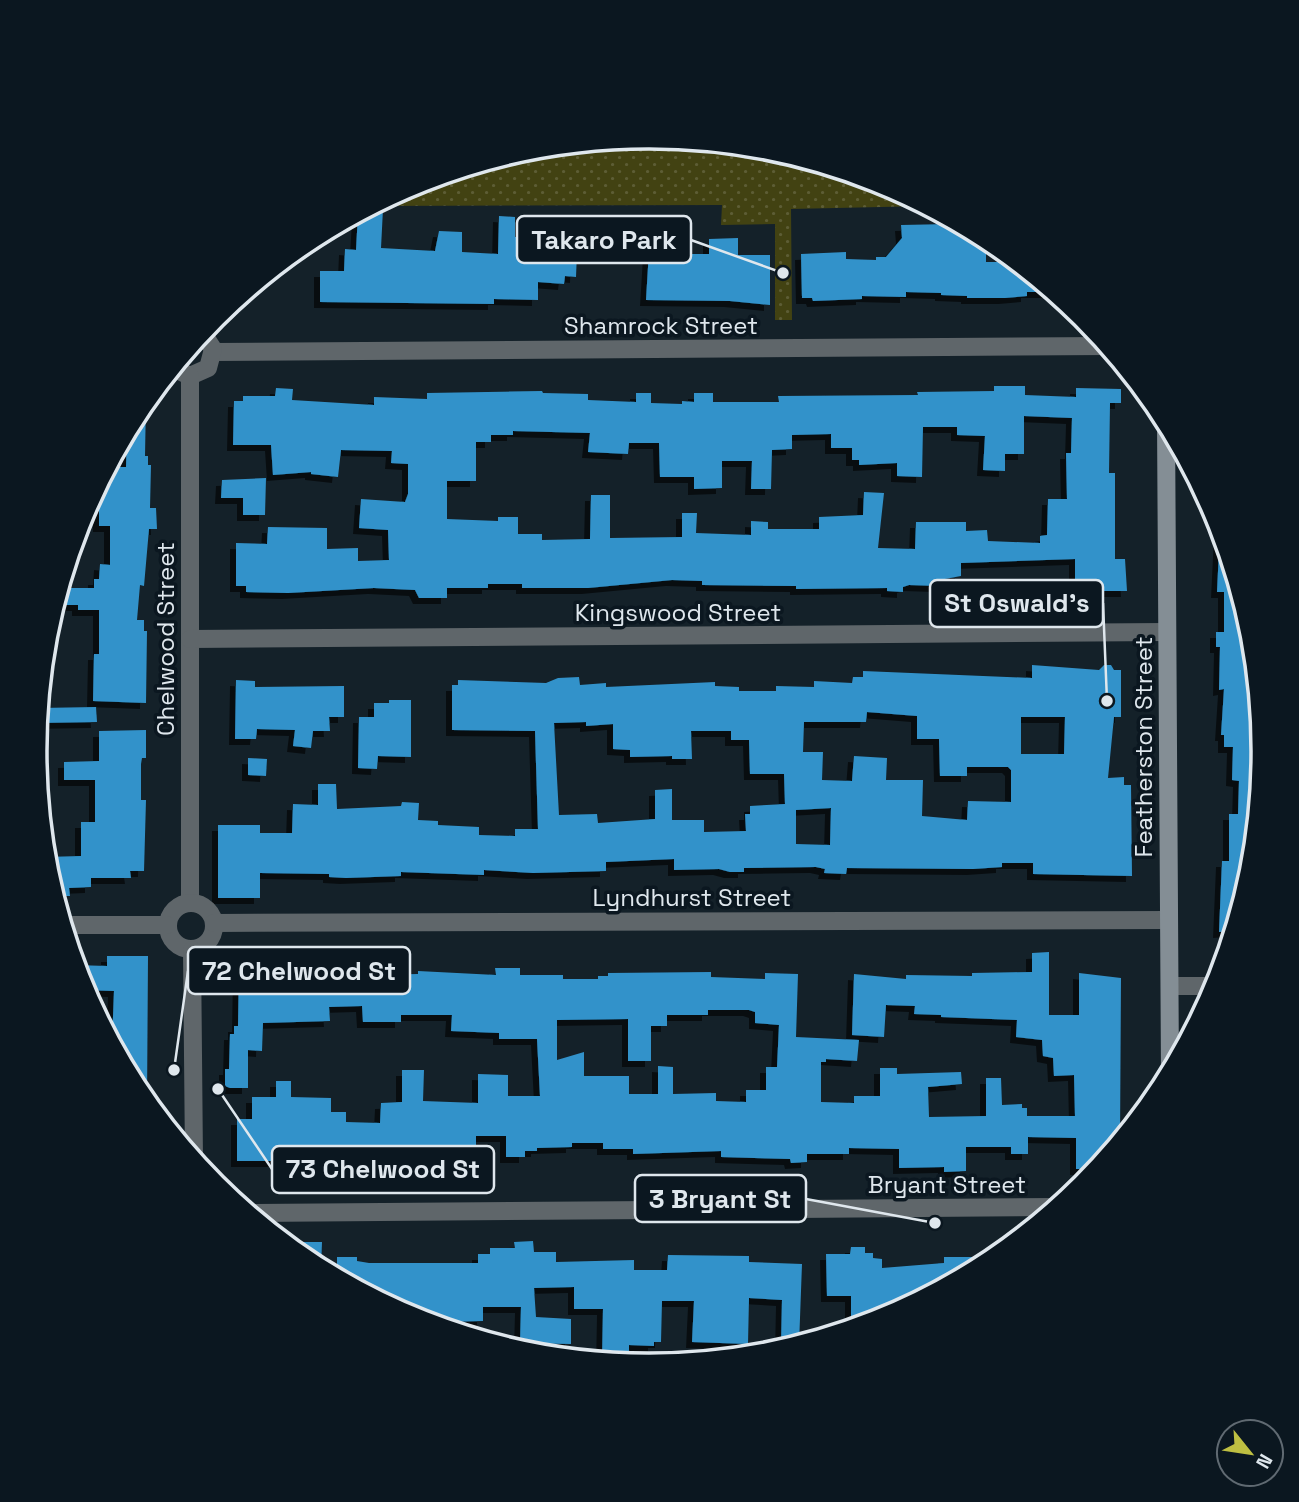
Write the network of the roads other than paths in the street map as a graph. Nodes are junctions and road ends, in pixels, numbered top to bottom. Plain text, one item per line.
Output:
1 (209, 341) edge
2 (1095, 346) edge
3 (213, 352) junction
4 (182, 372) edge
5 (190, 376) junction
6 (1166, 442) edge
7 (1167, 632) junction
8 (190, 639) junction
9 (190, 902) junction
10 (1169, 920) junction
11 (214, 923) junction
12 (73, 925) edge
13 (167, 925) junction
14 (192, 950) junction
15 (1170, 986) junction
16 (1204, 986) edge
17 (1170, 1054) edge
18 (194, 1144) edge
19 (1043, 1207) edge
20 (263, 1213) edge

1 - 3 street
2 - 3 street, Shamrock Street
3 - 5 street
4 - 5 street
5 - 8 street, Chelwood Street
6 - 7 main road, Featherston Street
7 - 8 street, Kingswood Street
7 - 10 main road, Featherston Street
8 - 9 street, Chelwood Street
9 - 11 street
9 - 13 street
10 - 11 street, Lyndhurst Street
10 - 15 main road, Featherston Street
11 - 14 street
12 - 13 street
13 - 14 street
14 - 18 street
15 - 16 street
15 - 17 main road, Featherston Street
19 - 20 street, Bryant Street

